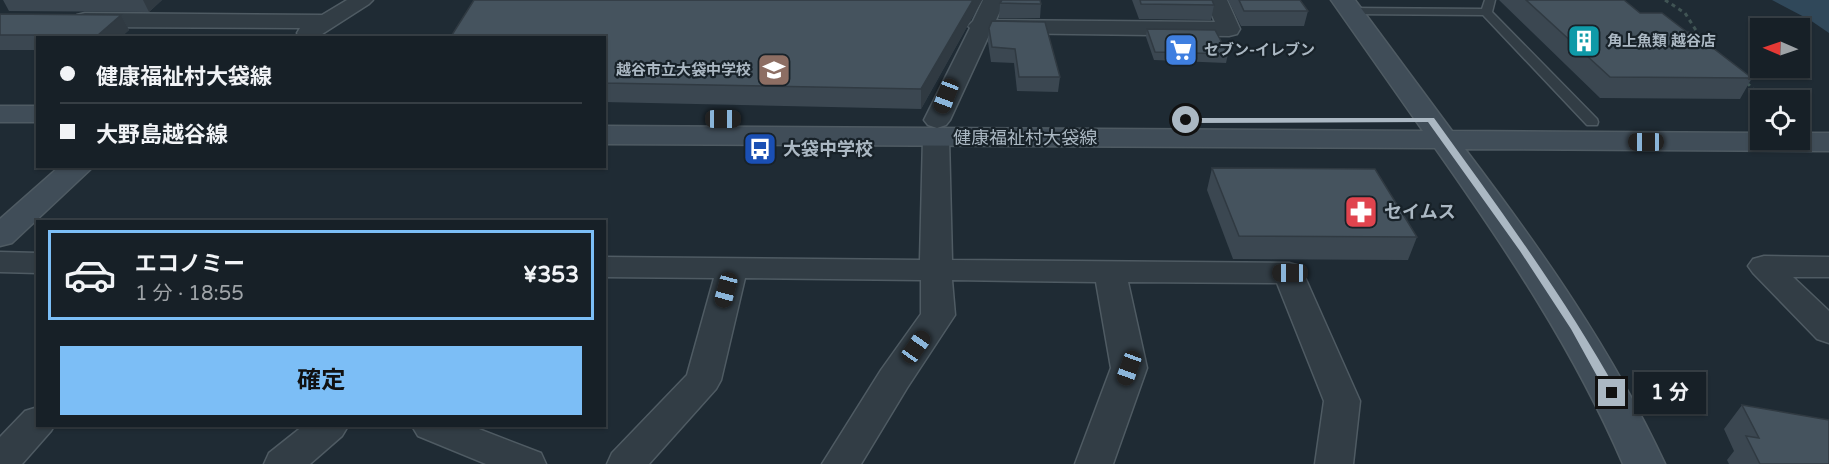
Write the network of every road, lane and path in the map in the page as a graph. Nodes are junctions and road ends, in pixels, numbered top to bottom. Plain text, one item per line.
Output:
1 (251, 0) edge
2 (362, 0) edge
3 (994, 0) edge
4 (1665, 0) edge
5 (1210, 1) edge
6 (1347, 6) edge
7 (1488, 6) edge
8 (70, 9) edge
9 (230, 22) junction
10 (325, 22) junction
11 (980, 26) junction
12 (216, 36) edge
13 (304, 36) edge
14 (1704, 43) edge
15 (1739, 76) edge
16 (1754, 90) edge
17 (0, 114) edge
18 (36, 114) edge
19 (606, 118) edge
20 (1592, 122) junction
21 (1750, 123) edge
22 (1817, 128) edge
23 (937, 129) junction
24 (0, 131) edge
25 (36, 131) edge
26 (1438, 131) junction
27 (606, 135) edge
28 (77, 168) edge
29 (0, 236) edge
30 (0, 262) edge
31 (36, 262) edge
32 (606, 267) edge
33 (1829, 267) edge
34 (732, 268) junction
35 (936, 269) junction
36 (1110, 272) junction
37 (1829, 331) edge
38 (36, 423) edge
39 (328, 427) edge
40 (434, 427) edge
41 (0, 463) edge
42 (283, 464) edge
43 (527, 464) edge
44 (626, 464) edge
45 (840, 464) edge
46 (1094, 464) edge
47 (1334, 464) edge
48 (1644, 464) edge

1 - 9 street
2 - 10 street
3 - 11 street
4 - 14 path
5 - 11 street
6 - 7 lane
6 - 26 street
7 - 20 lane
8 - 9 street
9 - 10 street
9 - 12 street
10 - 13 street
11 - 23 street
15 - 16 path
17 - 18 street
19 - 23 street, 健康福祉村大袋線
20 - 21 street
20 - 26 street
22 - 26 street
23 - 26 street, 健康福祉村大袋線
23 - 27 street, 健康福祉村大袋線
23 - 35 street
24 - 25 street
26 - 48 street
28 - 29 street
30 - 31 street
32 - 34 street
33 - 37 street
34 - 35 street
34 - 44 street
35 - 36 street
35 - 45 street
36 - 46 street
36 - 47 street
38 - 41 street
39 - 42 street
40 - 43 street

